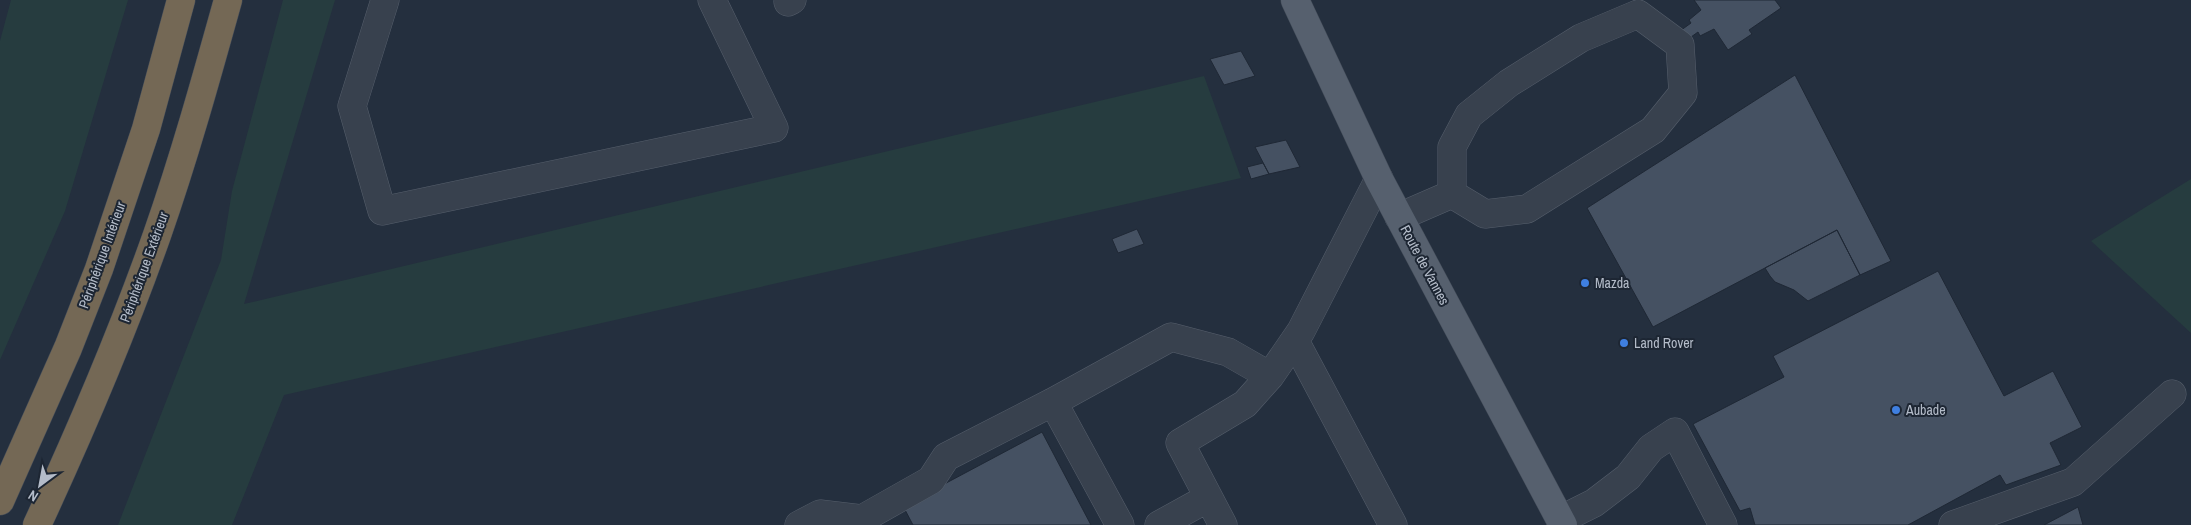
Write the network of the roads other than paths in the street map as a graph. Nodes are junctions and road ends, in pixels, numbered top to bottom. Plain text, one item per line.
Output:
1 (228, 0) edge
2 (385, 0) edge
3 (712, 0) edge
4 (1294, 0) edge
5 (176, 6) edge
6 (1379, 179) junction
7 (1452, 194) junction
8 (1399, 217) junction
9 (1295, 340) junction
10 (1270, 376) junction
11 (2172, 394) dead end
12 (1053, 402) junction
13 (1208, 498) junction
14 (0, 501) edge
15 (1562, 522) edge
16 (37, 525) edge
17 (799, 525) edge
18 (1120, 525) edge
19 (1159, 525) edge
20 (1223, 525) edge
21 (1393, 525) edge
22 (1723, 525) edge
23 (1953, 525) edge

1 - 16 highway, Périphérique Extérieur
2 - 3 lane
4 - 6 main road, Route de Vannes
5 - 14 highway, Périphérique Intérieur
6 - 8 main road, Route de Vannes
6 - 9 lane
7 - 7 lane
7 - 8 lane
8 - 15 main road, Route de Vannes
9 - 10 lane
9 - 21 lane
10 - 12 lane
10 - 13 lane
11 - 23 lane
12 - 17 lane
12 - 18 lane
13 - 19 lane
13 - 20 lane
15 - 22 lane

